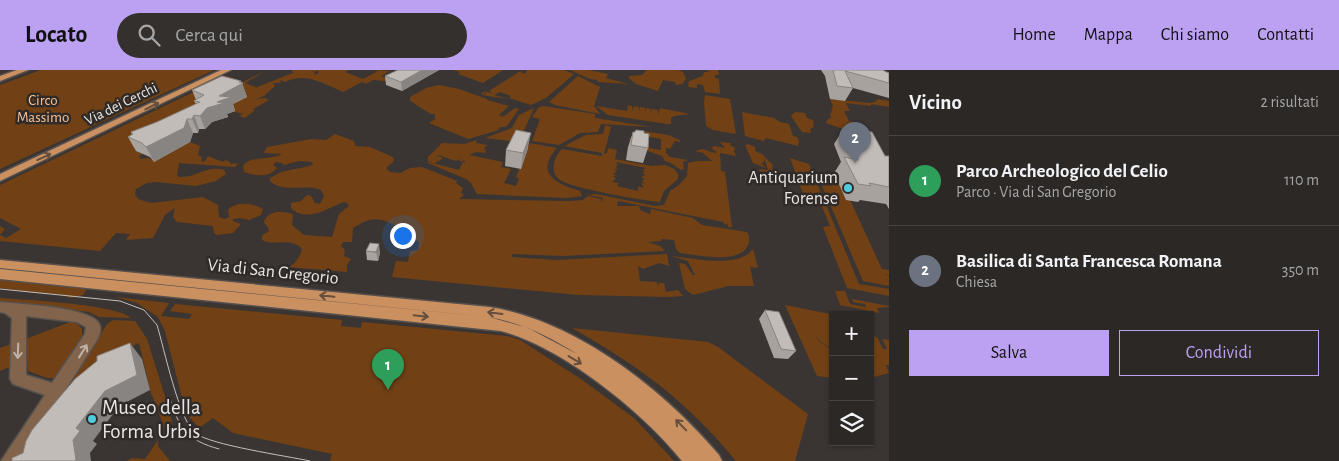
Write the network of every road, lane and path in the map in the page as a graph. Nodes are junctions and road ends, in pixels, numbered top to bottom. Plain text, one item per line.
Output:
1 (24, 70) edge
2 (227, 70) edge
3 (0, 78) edge
4 (0, 178) edge
5 (0, 264) edge
6 (0, 274) edge
7 (4, 308) edge
8 (537, 330) junction
9 (57, 392) junction
10 (10, 461) edge
11 (693, 461) edge
12 (713, 461) edge

1 - 3 main road
4 -> 2 main road, Via dei Cerchi
8 -> 5 main road, Via di San Gregorio
6 -> 8 main road, Via di San Gregorio
7 -> 9 street
9 -> 7 street
8 -> 11 main road
12 -> 8 main road
9 - 10 street

